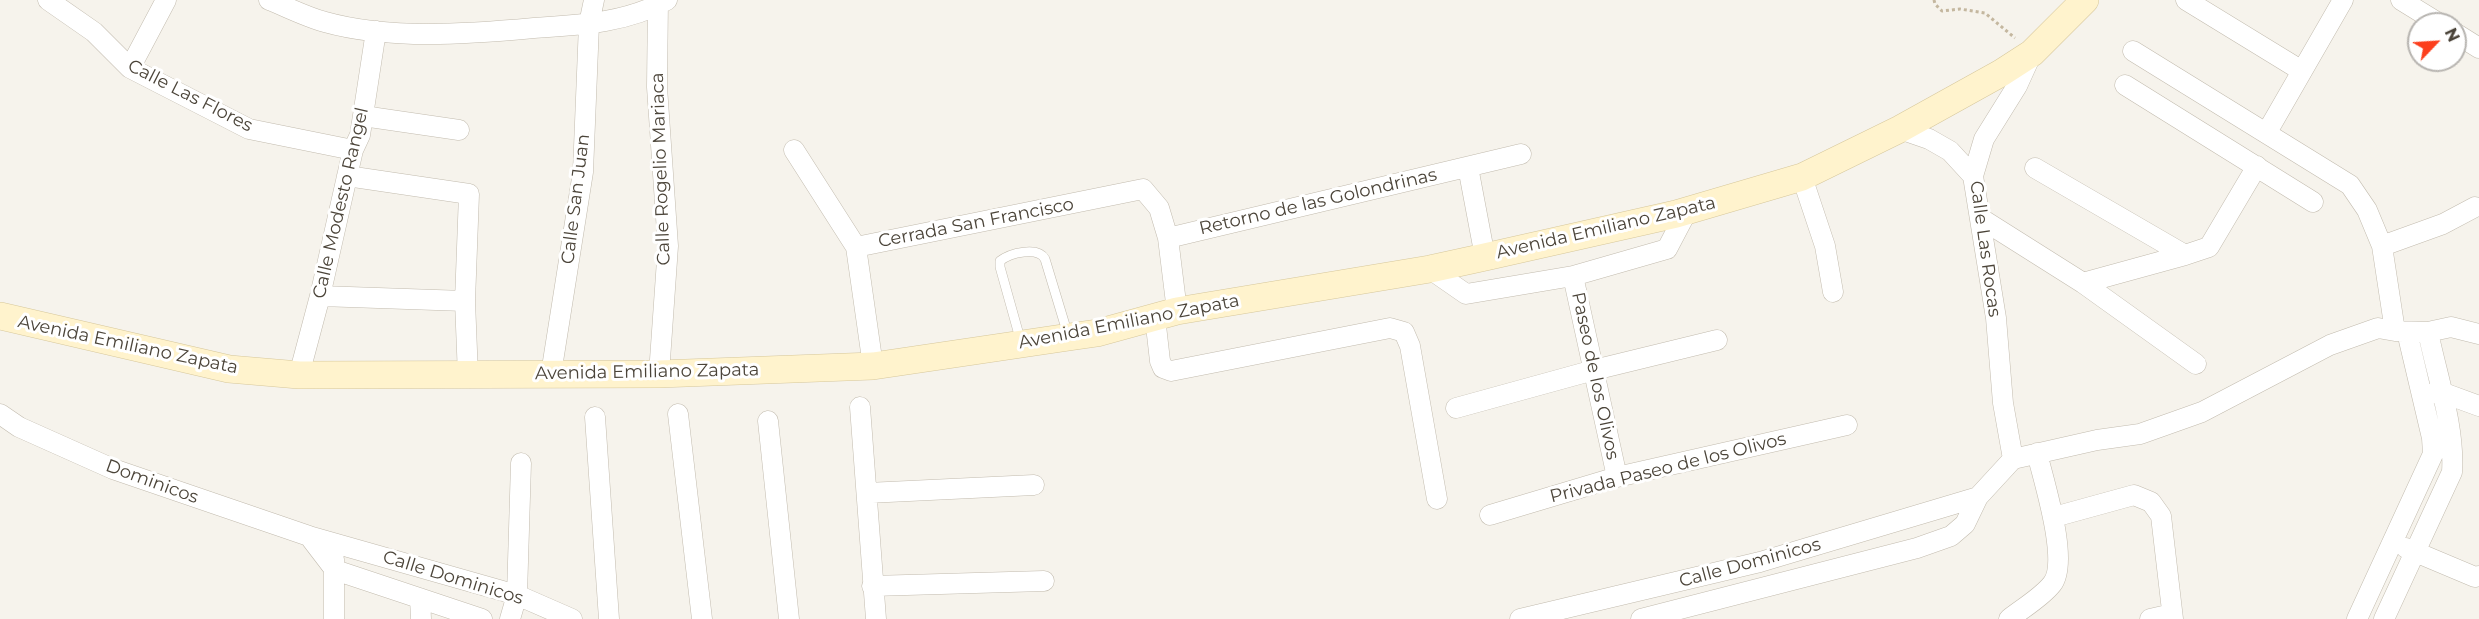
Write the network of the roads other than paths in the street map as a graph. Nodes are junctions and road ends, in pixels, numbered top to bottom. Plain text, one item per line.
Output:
1 (48, 0) edge
2 (166, 0) edge
3 (270, 0) edge
4 (594, 0) edge
5 (2085, 0) edge
6 (2186, 0) edge
7 (2343, 0) edge
8 (2401, 0) edge
9 (661, 2) edge
10 (2420, 12) edge
11 (589, 24) junction
12 (375, 30) junction
13 (2133, 51) dead end
14 (2032, 53) junction
15 (130, 68) junction
16 (2302, 71) junction
17 (2125, 85) dead end
18 (363, 116) junction
19 (1900, 129) junction
20 (459, 130) dead end
21 (2267, 132) junction
22 (352, 150) junction
23 (794, 150) dead end
24 (1521, 154) dead end
25 (2258, 166) junction
26 (1467, 167) junction
27 (2035, 168) dead end
28 (347, 176) junction
29 (1973, 176) junction
30 (1802, 177) junction
31 (2313, 202) dead end
32 (2475, 207) dead end
33 (1687, 211) junction
34 (1980, 218) junction
35 (1167, 238) junction
36 (856, 246) junction
37 (2382, 246) junction
38 (2185, 255) junction
39 (1485, 257) junction
40 (1430, 269) junction
41 (1573, 276) junction
42 (2083, 283) junction
43 (1833, 292) dead end
44 (320, 296) junction
45 (465, 301) junction
46 (1166, 314) junction
47 (2, 318) edge
48 (2401, 331) junction
49 (2428, 332) junction
50 (2479, 334) edge
51 (1069, 337) junction
52 (1717, 340) dead end
53 (1022, 344) junction
54 (2196, 364) dead end
55 (873, 366) junction
56 (1594, 370) junction
57 (551, 374) junction
58 (659, 374) junction
59 (298, 375) junction
60 (468, 376) junction
61 (2431, 394) junction
62 (2479, 406) edge
63 (860, 407) dead end
64 (1456, 408) dead end
65 (0, 414) edge
66 (678, 414) dead end
67 (595, 417) dead end
68 (768, 421) dead end
69 (1847, 426) dead end
70 (2441, 437) junction
71 (2037, 453) junction
72 (2013, 459) junction
73 (521, 463) dead end
74 (1617, 477) junction
75 (1034, 485) dead end
76 (867, 494) junction
77 (1978, 497) junction
78 (1437, 499) dead end
79 (1491, 515) dead end
80 (2054, 517) junction
81 (309, 536) junction
82 (333, 541) junction
83 (2394, 541) junction
84 (2416, 554) junction
85 (335, 570) junction
86 (2479, 576) edge
87 (1044, 581) dead end
88 (872, 585) junction
89 (1647, 589) junction
90 (516, 595) junction
91 (420, 598) junction
92 (2172, 616) edge
93 (1650, 618) edge
94 (334, 619) edge
95 (421, 619) edge
96 (482, 619) edge
97 (510, 619) edge
98 (572, 619) edge
99 (609, 619) edge
100 (702, 619) edge
101 (789, 619) edge
102 (876, 619) edge
103 (1520, 619) edge
104 (2009, 619) edge
105 (2150, 619) edge
106 (2357, 619) edge
107 (2384, 619) edge

1 - 15 street, Calle Las Flores
2 - 15 street
3 - 12 street
4 - 11 street, Calle San Juan
5 - 14 main road, Avenida Emiliano Zapata
6 - 16 street
7 - 16 street
8 - 10 street
9 - 11 street
9 - 58 street, Calle Rogelio Mariaca
11 - 12 street
11 - 57 street, Calle San Juan
12 - 18 street, Calle Modesto Rangel
13 - 21 street
14 - 19 main road, Avenida Emiliano Zapata
14 - 29 street, Calle Las Rocas
15 - 22 street, Calle Las Flores
16 - 21 street
17 - 25 street
18 - 20 street
18 - 22 street, Calle Modesto Rangel
19 - 29 street
19 - 30 main road, Avenida Emiliano Zapata
21 - 37 street
22 - 28 street, Calle Modesto Rangel
23 - 36 street
24 - 26 street, Retorno de las Golondrinas
25 - 31 street
25 - 38 street
26 - 35 street, Retorno de las Golondrinas
26 - 39 street
27 - 38 street
28 - 44 street, Calle Modesto Rangel
28 - 45 street
29 - 34 street, Calle Las Rocas
30 - 33 main road, Avenida Emiliano Zapata
30 - 43 street
32 - 37 street
33 - 39 main road, Avenida Emiliano Zapata
33 - 41 street, Paseo de los Olivos
34 - 42 street
34 - 72 street, Calle Las Rocas
35 - 36 street, Cerrada San Francisco
35 - 46 street
36 - 55 street, Cerrada San Francisco
37 - 48 street
38 - 42 street
39 - 40 main road, Avenida Emiliano Zapata
40 - 41 street, Paseo de los Olivos
40 - 46 main road, Avenida Emiliano Zapata
41 - 56 street, Paseo de los Olivos
42 - 54 street
44 - 45 street
44 - 59 street, Calle Modesto Rangel
45 - 60 street
46 - 51 main road, Avenida Emiliano Zapata
46 - 78 street
47 - 59 main road, Avenida Emiliano Zapata
48 - 49 street
48 - 61 street
48 - 71 street
49 - 50 street
49 - 61 street
51 - 53 main road, Avenida Emiliano Zapata
51 - 53 lane
52 - 56 street
53 - 55 main road, Avenida Emiliano Zapata
55 - 58 main road, Avenida Emiliano Zapata
56 - 64 street
56 - 74 street, Paseo de los Olivos
57 - 58 main road, Avenida Emiliano Zapata
57 - 60 main road, Avenida Emiliano Zapata
59 - 60 main road, Avenida Emiliano Zapata
61 - 62 street
61 - 70 street
63 - 76 street
65 - 81 street, Dominicos
66 - 100 street
67 - 99 street
68 - 101 street
69 - 74 street, Privada Paseo de los Olivos
70 - 83 street
70 - 84 street
71 - 72 street
71 - 80 street
72 - 77 street, Calle Dominicos
73 - 90 street
74 - 79 street, Privada Paseo de los Olivos
75 - 76 street
76 - 88 street
77 - 89 street, Calle Dominicos
77 - 93 street, Calle Dominicos
80 - 92 street
80 - 104 street
81 - 82 street, Dominicos
81 - 85 street
82 - 85 street
82 - 90 street, Calle Dominicos
83 - 84 street
83 - 106 street
84 - 86 street
84 - 107 street
85 - 91 street, Calle Dominicos
85 - 94 street
87 - 88 street
88 - 102 street
89 - 93 street
89 - 103 street, Calle Dominicos
90 - 97 street
90 - 98 street, Calle Dominicos
91 - 95 street
91 - 96 street, Calle Dominicos
92 - 105 street

